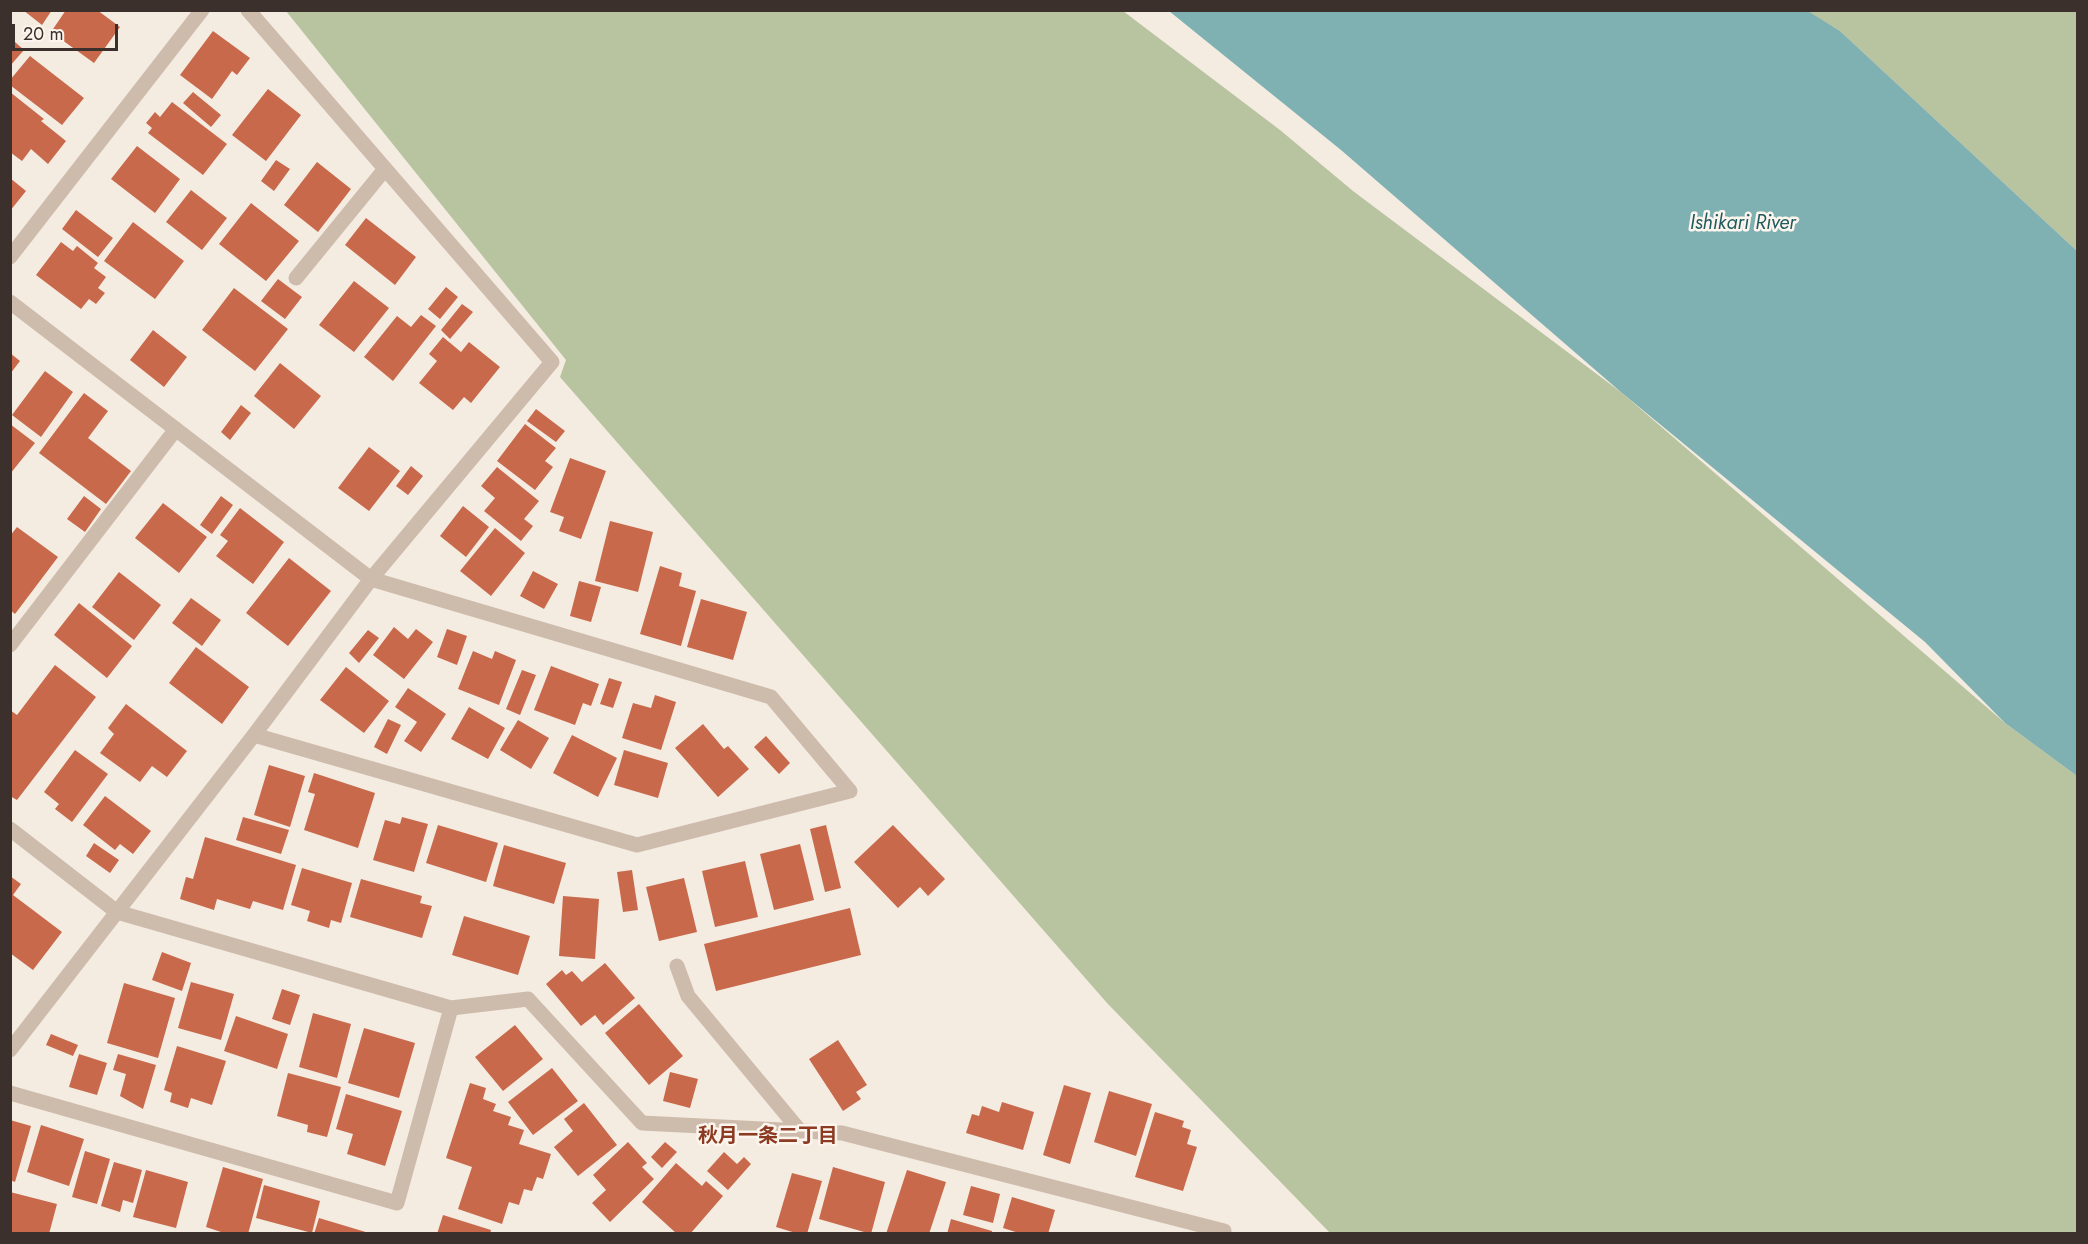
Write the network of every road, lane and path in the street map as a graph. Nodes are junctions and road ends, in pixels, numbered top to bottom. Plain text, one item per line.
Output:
1 (202, 10) edge
2 (248, 10) edge
3 (385, 169) junction
4 (10, 257) edge
5 (296, 278) dead end
6 (10, 302) edge
7 (176, 429) junction
8 (371, 579) junction
9 (10, 645) edge
10 (254, 735) junction
11 (10, 829) edge
12 (117, 912) junction
13 (677, 966) dead end
14 (451, 1008) junction
15 (10, 1050) edge
16 (10, 1093) edge
17 (800, 1131) junction
18 (1224, 1232) edge

1 - 4 street
2 - 3 street
3 - 5 street
3 - 8 street
6 - 7 street
7 - 8 street
7 - 9 street
8 - 10 street
8 - 10 street
10 - 12 street
11 - 12 street
12 - 14 street
12 - 15 street
13 - 17 street
14 - 16 street
14 - 17 street
17 - 18 street

